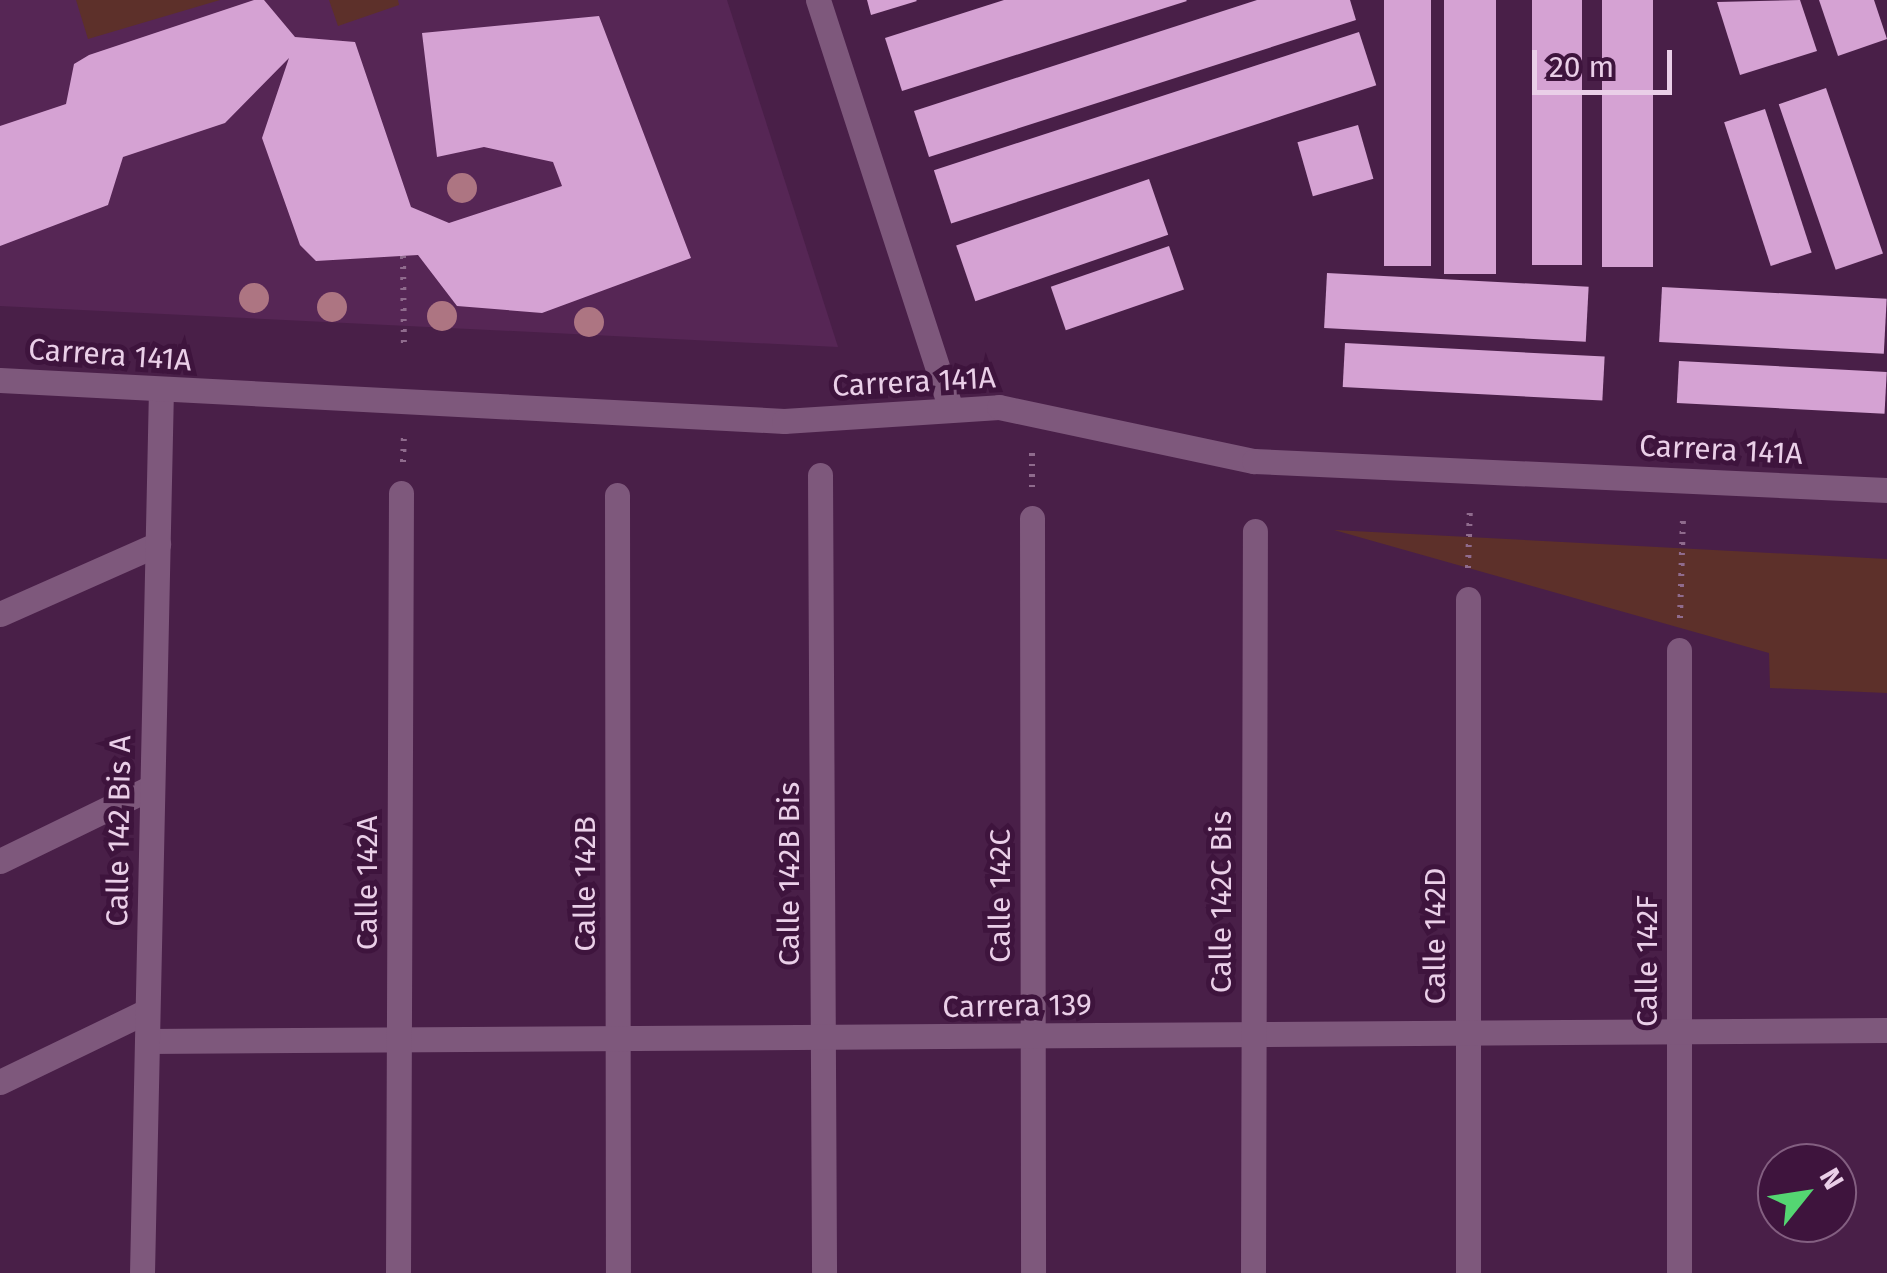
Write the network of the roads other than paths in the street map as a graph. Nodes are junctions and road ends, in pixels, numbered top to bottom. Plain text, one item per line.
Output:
1 (818, 0) edge
2 (0, 380) edge
3 (161, 391) junction
4 (950, 407) junction
5 (820, 475) dead end
6 (1887, 490) edge
7 (401, 493) road end
8 (617, 495) dead end
9 (1032, 518) road end
10 (1255, 531) dead end
11 (158, 544) junction
12 (1468, 600) road end
13 (0, 614) edge
14 (1679, 650) road end
15 (152, 787) junction
16 (0, 861) edge
17 (147, 1010) junction
18 (1887, 1030) edge
19 (1679, 1032) junction
20 (1468, 1034) junction
21 (1254, 1036) junction
22 (1033, 1038) junction
23 (823, 1040) junction
24 (147, 1041) junction
25 (618, 1042) junction
26 (399, 1044) junction
27 (0, 1082) edge
28 (142, 1267) edge
29 (117, 1273) edge
30 (398, 1273) edge
31 (618, 1273) edge
32 (824, 1273) edge
33 (1034, 1273) edge
34 (1253, 1273) edge
35 (1468, 1273) edge
36 (1679, 1273) edge

1 - 4 street
2 - 3 street, Carrera 141A
3 - 4 street, Carrera 141A
3 - 11 street, Calle 142 Bis A
4 - 6 street, Carrera 141A
5 - 23 street, Calle 142B Bis
7 - 26 street, Calle 142A
8 - 25 street, Calle 142B
9 - 22 street, Calle 142C
10 - 21 street, Calle 142C Bis
11 - 13 street
11 - 15 street, Calle 142 Bis A
12 - 20 street, Calle 142D
14 - 19 street, Calle 142F
15 - 16 street
15 - 17 street, Calle 142 Bis A
17 - 24 street, Calle 142 Bis A
17 - 27 street
18 - 19 street, Carrera 139
19 - 20 street, Carrera 139
19 - 36 street, Calle 142F
20 - 21 street, Carrera 139
20 - 35 street, Calle 142D
21 - 22 street, Carrera 139
21 - 34 street, Calle 142C Bis
22 - 23 street, Carrera 139
22 - 33 street, Calle 142C
23 - 25 street, Carrera 139
23 - 32 street, Calle 142B Bis
24 - 26 street, Carrera 139
24 - 28 street, Calle 142 Bis A
25 - 26 street, Carrera 139
25 - 31 street, Calle 142B
26 - 30 street, Calle 142A
28 - 29 street

